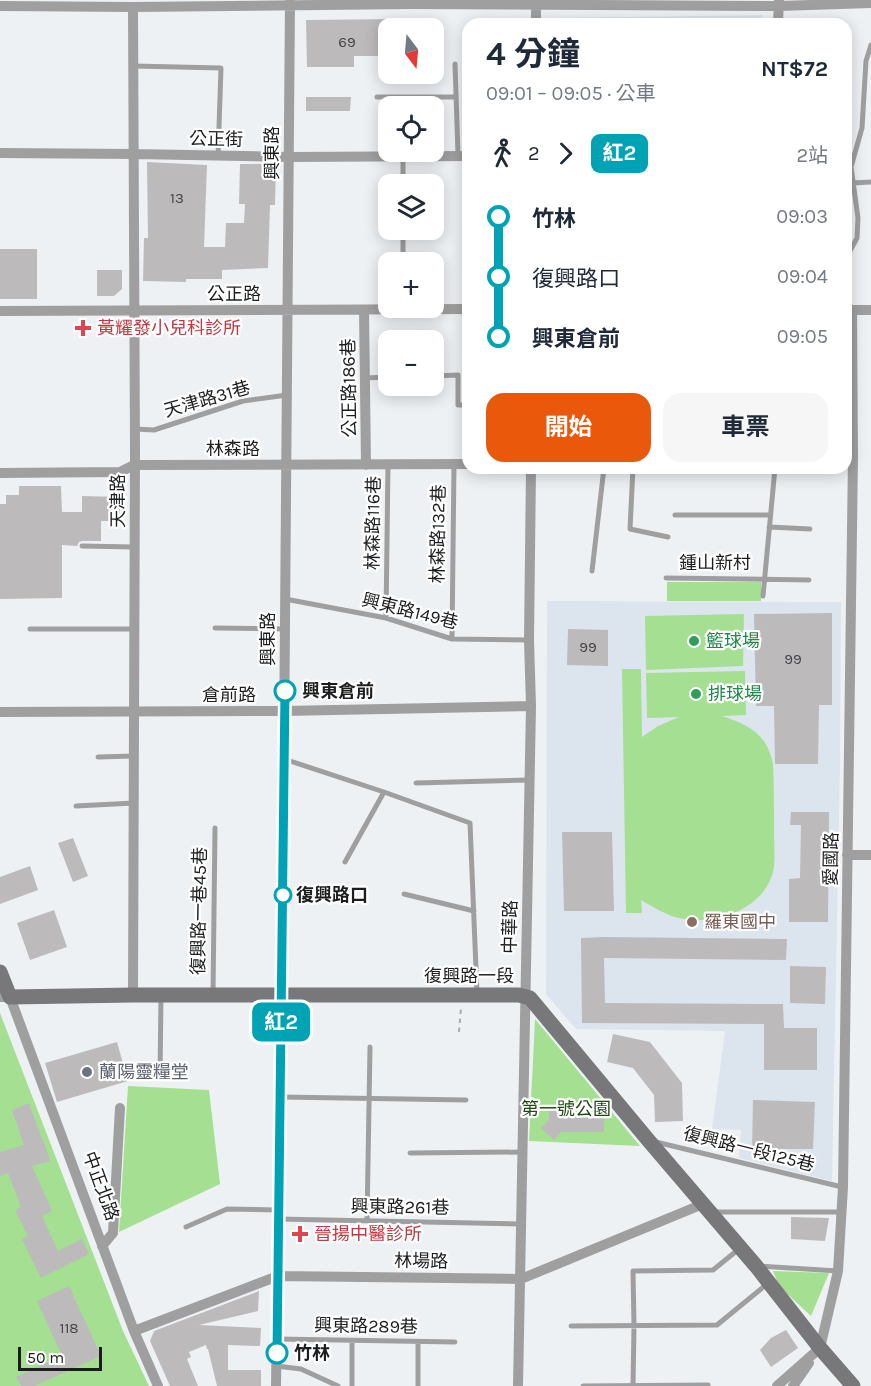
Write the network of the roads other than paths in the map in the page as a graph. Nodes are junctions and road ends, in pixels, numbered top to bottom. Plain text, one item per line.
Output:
1 (290, 2) edge
2 (412, 2) edge
3 (536, 2) edge
4 (26, 3) edge
5 (678, 3) edge
6 (779, 3) edge
7 (871, 3) edge
8 (0, 6) edge
9 (133, 7) junction
10 (536, 18) edge
11 (778, 18) edge
12 (871, 45) edge
13 (455, 64) dead end
14 (133, 66) junction
15 (456, 97) junction
16 (864, 97) junction
17 (377, 98) dead end
18 (871, 98) edge
19 (862, 128) junction
20 (871, 128) edge
21 (462, 148) edge
22 (0, 153) edge
23 (134, 154) junction
24 (218, 156) junction
25 (378, 156) edge
26 (444, 156) edge
27 (462, 156) edge
28 (289, 157) junction
29 (852, 163) edge
30 (871, 182) edge
31 (852, 183) joint
32 (852, 247) edge
33 (444, 309) edge
34 (462, 309) edge
35 (287, 310) junction
36 (364, 310) junction
37 (378, 310) edge
38 (852, 310) edge
39 (871, 310) edge
40 (0, 311) edge
41 (134, 311) junction
42 (444, 376) edge
43 (378, 377) edge
44 (365, 378) junction
45 (287, 395) junction
46 (462, 405) edge
47 (135, 429) junction
48 (388, 464) junction
49 (454, 464) junction
50 (462, 464) edge
51 (134, 465) junction
52 (286, 465) junction
53 (366, 465) junction
54 (0, 473) edge
55 (531, 474) edge
56 (603, 474) edge
57 (633, 474) edge
58 (774, 474) edge
59 (849, 474) edge
60 (770, 514) junction
61 (675, 515) dead end
62 (769, 527) junction
63 (810, 529) dead end
64 (668, 537) dead end
65 (82, 546) dead end
66 (134, 547) junction
67 (592, 572) dead end
68 (666, 578) dead end
69 (764, 578) junction
70 (809, 579) dead end
71 (763, 596) dead end
72 (285, 599) junction
73 (386, 618) junction
74 (215, 628) dead end
75 (30, 629) dead end
76 (134, 629) junction
77 (285, 629) junction
78 (452, 639) junction
79 (529, 640) junction
80 (531, 706) junction
81 (284, 711) junction
82 (0, 712) edge
83 (134, 712) junction
84 (134, 756) junction
85 (98, 757) dead end
86 (284, 759) junction
87 (528, 780) junction
88 (416, 783) dead end
89 (384, 792) junction
90 (135, 803) junction
91 (76, 806) dead end
92 (215, 828) dead end
93 (847, 855) junction
94 (871, 855) edge
95 (345, 862) dead end
96 (404, 894) dead end
97 (474, 912) junction
98 (0, 972) edge
99 (3, 995) edge
100 (133, 995) junction
101 (161, 995) junction
102 (213, 995) junction
103 (282, 996) junction
104 (469, 996) junction
105 (525, 996) junction
106 (370, 1047) dead end
107 (160, 1078) dead end
108 (280, 1097) junction
109 (368, 1099) junction
110 (466, 1100) dead end
111 (120, 1108) dead end
112 (649, 1141) junction
113 (523, 1152) junction
114 (410, 1153) dead end
115 (843, 1187) junction
116 (707, 1208) junction
117 (841, 1212) junction
118 (279, 1214) junction
119 (367, 1221) junction
120 (521, 1224) junction
121 (186, 1227) dead end
122 (102, 1246) junction
123 (740, 1248) junction
124 (756, 1266) junction
125 (838, 1271) junction
126 (278, 1276) junction
127 (520, 1279) junction
128 (768, 1283) junction
129 (571, 1326) dead end
130 (634, 1326) junction
131 (134, 1330) junction
132 (277, 1339) junction
133 (352, 1341) junction
134 (418, 1342) junction
135 (455, 1342) dead end
136 (820, 1348) junction
137 (276, 1366) junction
138 (708, 1385) edge
139 (158, 1386) edge
140 (276, 1386) edge
141 (338, 1386) edge
142 (352, 1386) edge
143 (418, 1386) edge
144 (518, 1386) edge
145 (583, 1386) edge
146 (633, 1386) edge
147 (777, 1386) edge
148 (793, 1386) edge
149 (853, 1386) edge

1 - 2 street
1 - 9 street
1 - 28 street, 興東路
2 - 3 street
3 - 5 street
3 - 10 street
4 - 8 street
4 - 9 street
5 - 6 street
6 - 7 street
6 - 11 street
9 - 14 street, 天津路
12 - 16 lane
13 - 15 lane
14 - 23 street, 天津路
14 - 24 lane
15 - 17 lane
15 - 21 lane
16 - 18 lane
16 - 19 lane
19 - 20 lane
19 - 29 lane
22 - 23 street, 公正街
23 - 24 street, 公正街
23 - 41 street, 天津路
24 - 28 street, 公正街
25 - 28 street, 公正街
26 - 27 street, 公正街
28 - 35 street, 興東路
30 - 31 lane
31 - 32 lane
33 - 34 street, 公正路
35 - 36 street, 公正路
35 - 41 street, 公正路
35 - 45 street, 興東路
36 - 37 street, 公正路
36 - 44 street, 公正路186巷
38 - 39 street
40 - 41 street, 公正路
41 - 47 street, 天津路
42 - 46 lane
43 - 44 lane
44 - 53 street, 公正路186巷
45 - 47 lane, 天津路31巷
45 - 52 street, 興東路
47 - 51 street, 天津路
48 - 49 street, 林森路
48 - 53 street, 林森路
48 - 73 lane, 林森路116巷
49 - 50 street, 林森路
49 - 78 lane, 林森路132巷
51 - 52 street, 林森路
51 - 54 street, 林森路
51 - 66 street, 天津路
52 - 53 street, 林森路
52 - 72 street, 興東路
55 - 79 street, 中華路
56 - 67 lane
57 - 64 lane
58 - 60 lane
59 - 93 street, 愛國路
60 - 61 lane
60 - 62 lane
62 - 63 lane
62 - 69 lane
65 - 66 lane
66 - 76 street, 天津路
68 - 69 lane, 鍾山新村
69 - 70 lane, 鍾山新村
69 - 71 lane
72 - 73 lane, 興東路149巷
72 - 77 street, 興東路
73 - 78 lane, 興東路149巷
74 - 77 lane
75 - 76 lane
76 - 83 street, 天津路
77 - 81 street, 興東路
78 - 79 lane, 興東路149巷
79 - 80 street, 中華路
80 - 81 street, 倉前路
80 - 87 street, 中華路
81 - 83 street, 倉前路
81 - 86 street, 興東路
82 - 83 street, 倉前路
83 - 84 street, 天津路
84 - 85 lane
84 - 90 street, 天津路
86 - 89 lane
86 - 103 street, 興東路
87 - 88 lane
87 - 105 street, 中華路
89 - 95 lane
89 - 97 lane
90 - 91 lane
90 - 100 street, 天津路
92 - 102 lane, 復興路一巷45巷
93 - 94 street
93 - 115 street, 愛國路
96 - 97 lane
97 - 104 lane
98 - 99 main road, 中正北路
99 - 100 main road, 復興路一段
99 - 122 street, 中正北路
100 - 101 main road, 復興路一段
101 - 102 main road, 復興路一段
101 - 107 lane
102 - 103 main road, 復興路一段
103 - 104 main road, 復興路一段
103 - 108 street, 興東路
104 - 105 main road, 復興路一段
105 - 112 main road, 復興路一段
105 - 113 street, 中華路
106 - 109 lane
108 - 109 lane
108 - 118 street, 興東路
109 - 110 lane
109 - 119 lane
111 - 122 street
112 - 115 lane, 復興路一段125巷
112 - 116 main road, 復興路一段
113 - 114 lane
113 - 120 street, 中華路
115 - 117 street, 愛國路
116 - 117 lane
116 - 123 main road, 復興路一段
116 - 127 street, 林場路
117 - 125 street, 愛國路
118 - 119 lane, 興東路261巷
118 - 121 lane, 興東路261巷
118 - 126 street, 興東路
119 - 120 lane, 興東路261巷
120 - 127 street, 中華路
122 - 131 street, 中正北路
123 - 124 main road, 復興路一段
123 - 130 lane
124 - 125 lane
124 - 128 main road, 復興路一段
125 - 136 street, 愛國路
126 - 127 street, 林場路
126 - 131 street, 林場路
126 - 132 street, 興東路
127 - 144 street, 中華路
128 - 130 lane
128 - 136 main road, 復興路一段
129 - 130 lane
130 - 146 lane
131 - 139 street, 中正北路
132 - 133 lane, 興東路289巷
132 - 137 street, 興東路
133 - 134 lane, 興東路289巷
133 - 142 lane
134 - 135 lane, 興東路289巷
134 - 143 lane
136 - 147 street
136 - 148 street
136 - 149 main road, 復興路一段
137 - 140 street, 興東路
137 - 141 lane
138 - 146 lane
145 - 146 lane

